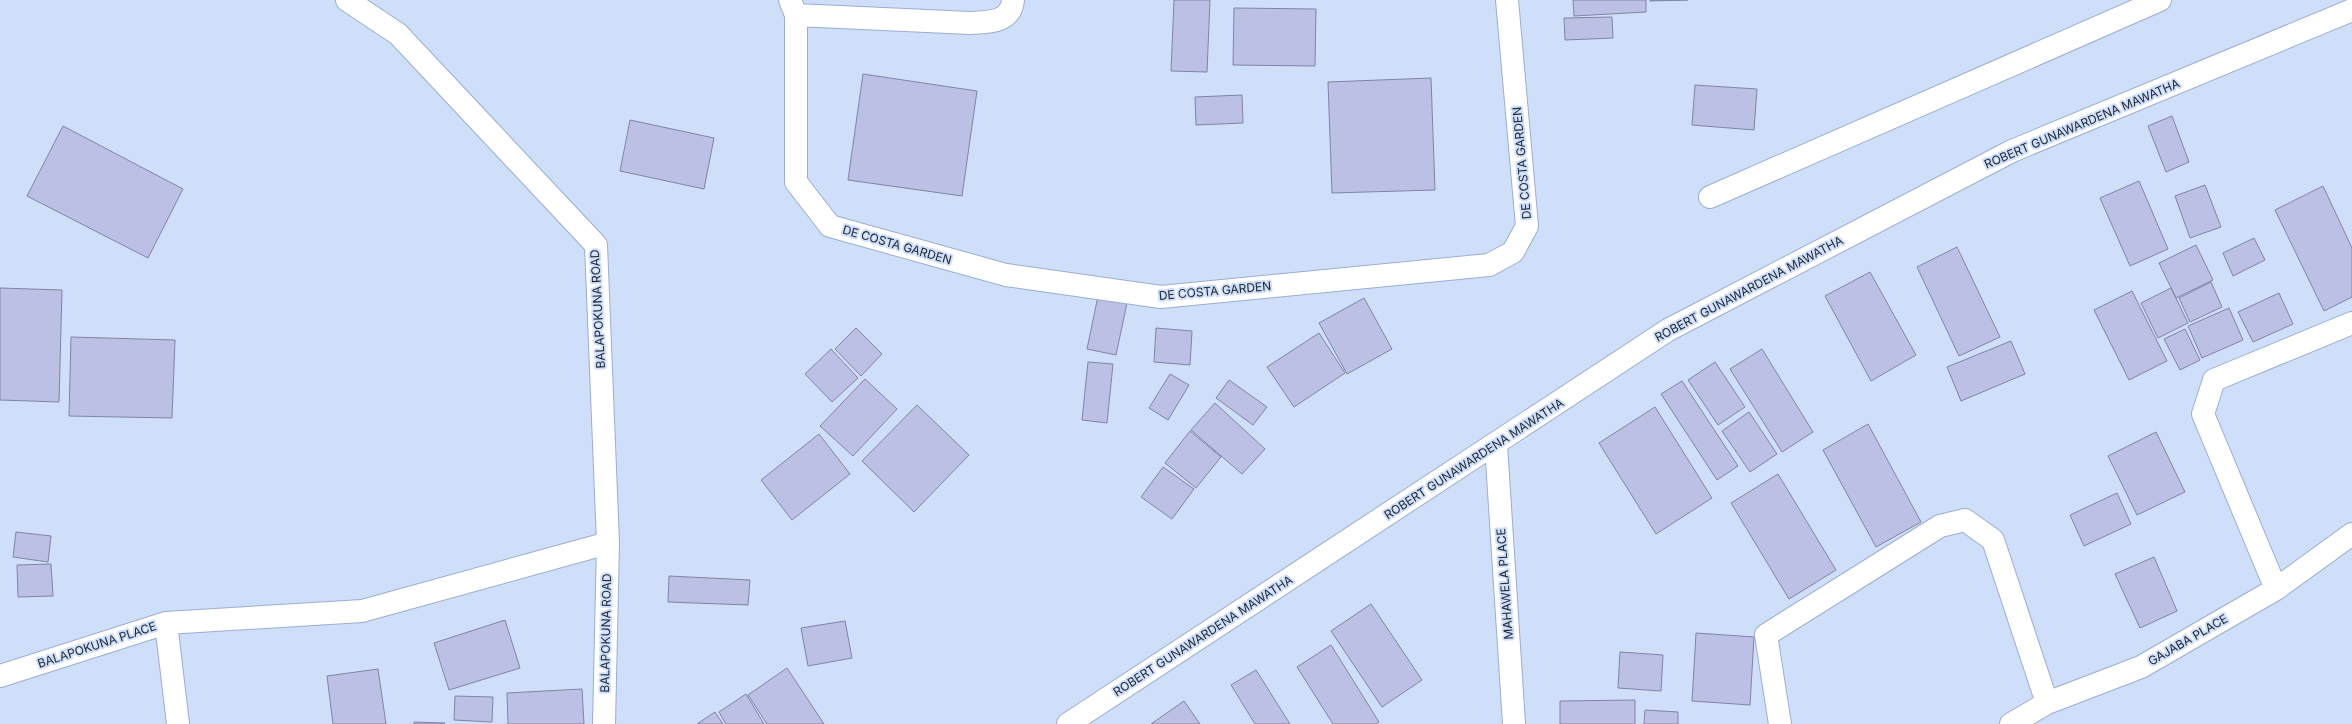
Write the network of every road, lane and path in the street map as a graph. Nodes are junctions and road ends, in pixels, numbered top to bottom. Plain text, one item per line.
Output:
1 (347, 0) edge
2 (1014, 0) edge
3 (1506, 0) edge
4 (2160, 0) edge
5 (793, 8) edge
6 (2352, 10) edge
7 (1710, 197) dead end
8 (2352, 323) edge
9 (1496, 444) junction
10 (2352, 534) edge
11 (608, 543) junction
12 (2276, 590) junction
13 (166, 623) junction
14 (0, 676) edge
15 (2047, 703) junction
16 (178, 724) edge
17 (604, 724) edge
18 (1068, 724) edge
19 (1514, 724) edge
20 (1780, 724) edge
21 (2011, 724) edge

1 - 11 street, BALAPOKUNA ROAD
2 - 5 street
3 - 5 street, DE COSTA GARDEN
4 - 7 street
6 - 9 street, ROBERT GUNAWARDENA MAWATHA
8 - 12 street
9 - 18 street, ROBERT GUNAWARDENA MAWATHA
9 - 19 street, MAHAWELA PLACE
10 - 12 street, GAJABA PLACE
11 - 13 street
11 - 17 street, BALAPOKUNA ROAD
12 - 15 street, GAJABA PLACE
13 - 14 street, BALAPOKUNA PLACE
13 - 16 street, BALAPOKUNA PLACE
15 - 20 street
15 - 21 street, GAJABA PLACE

